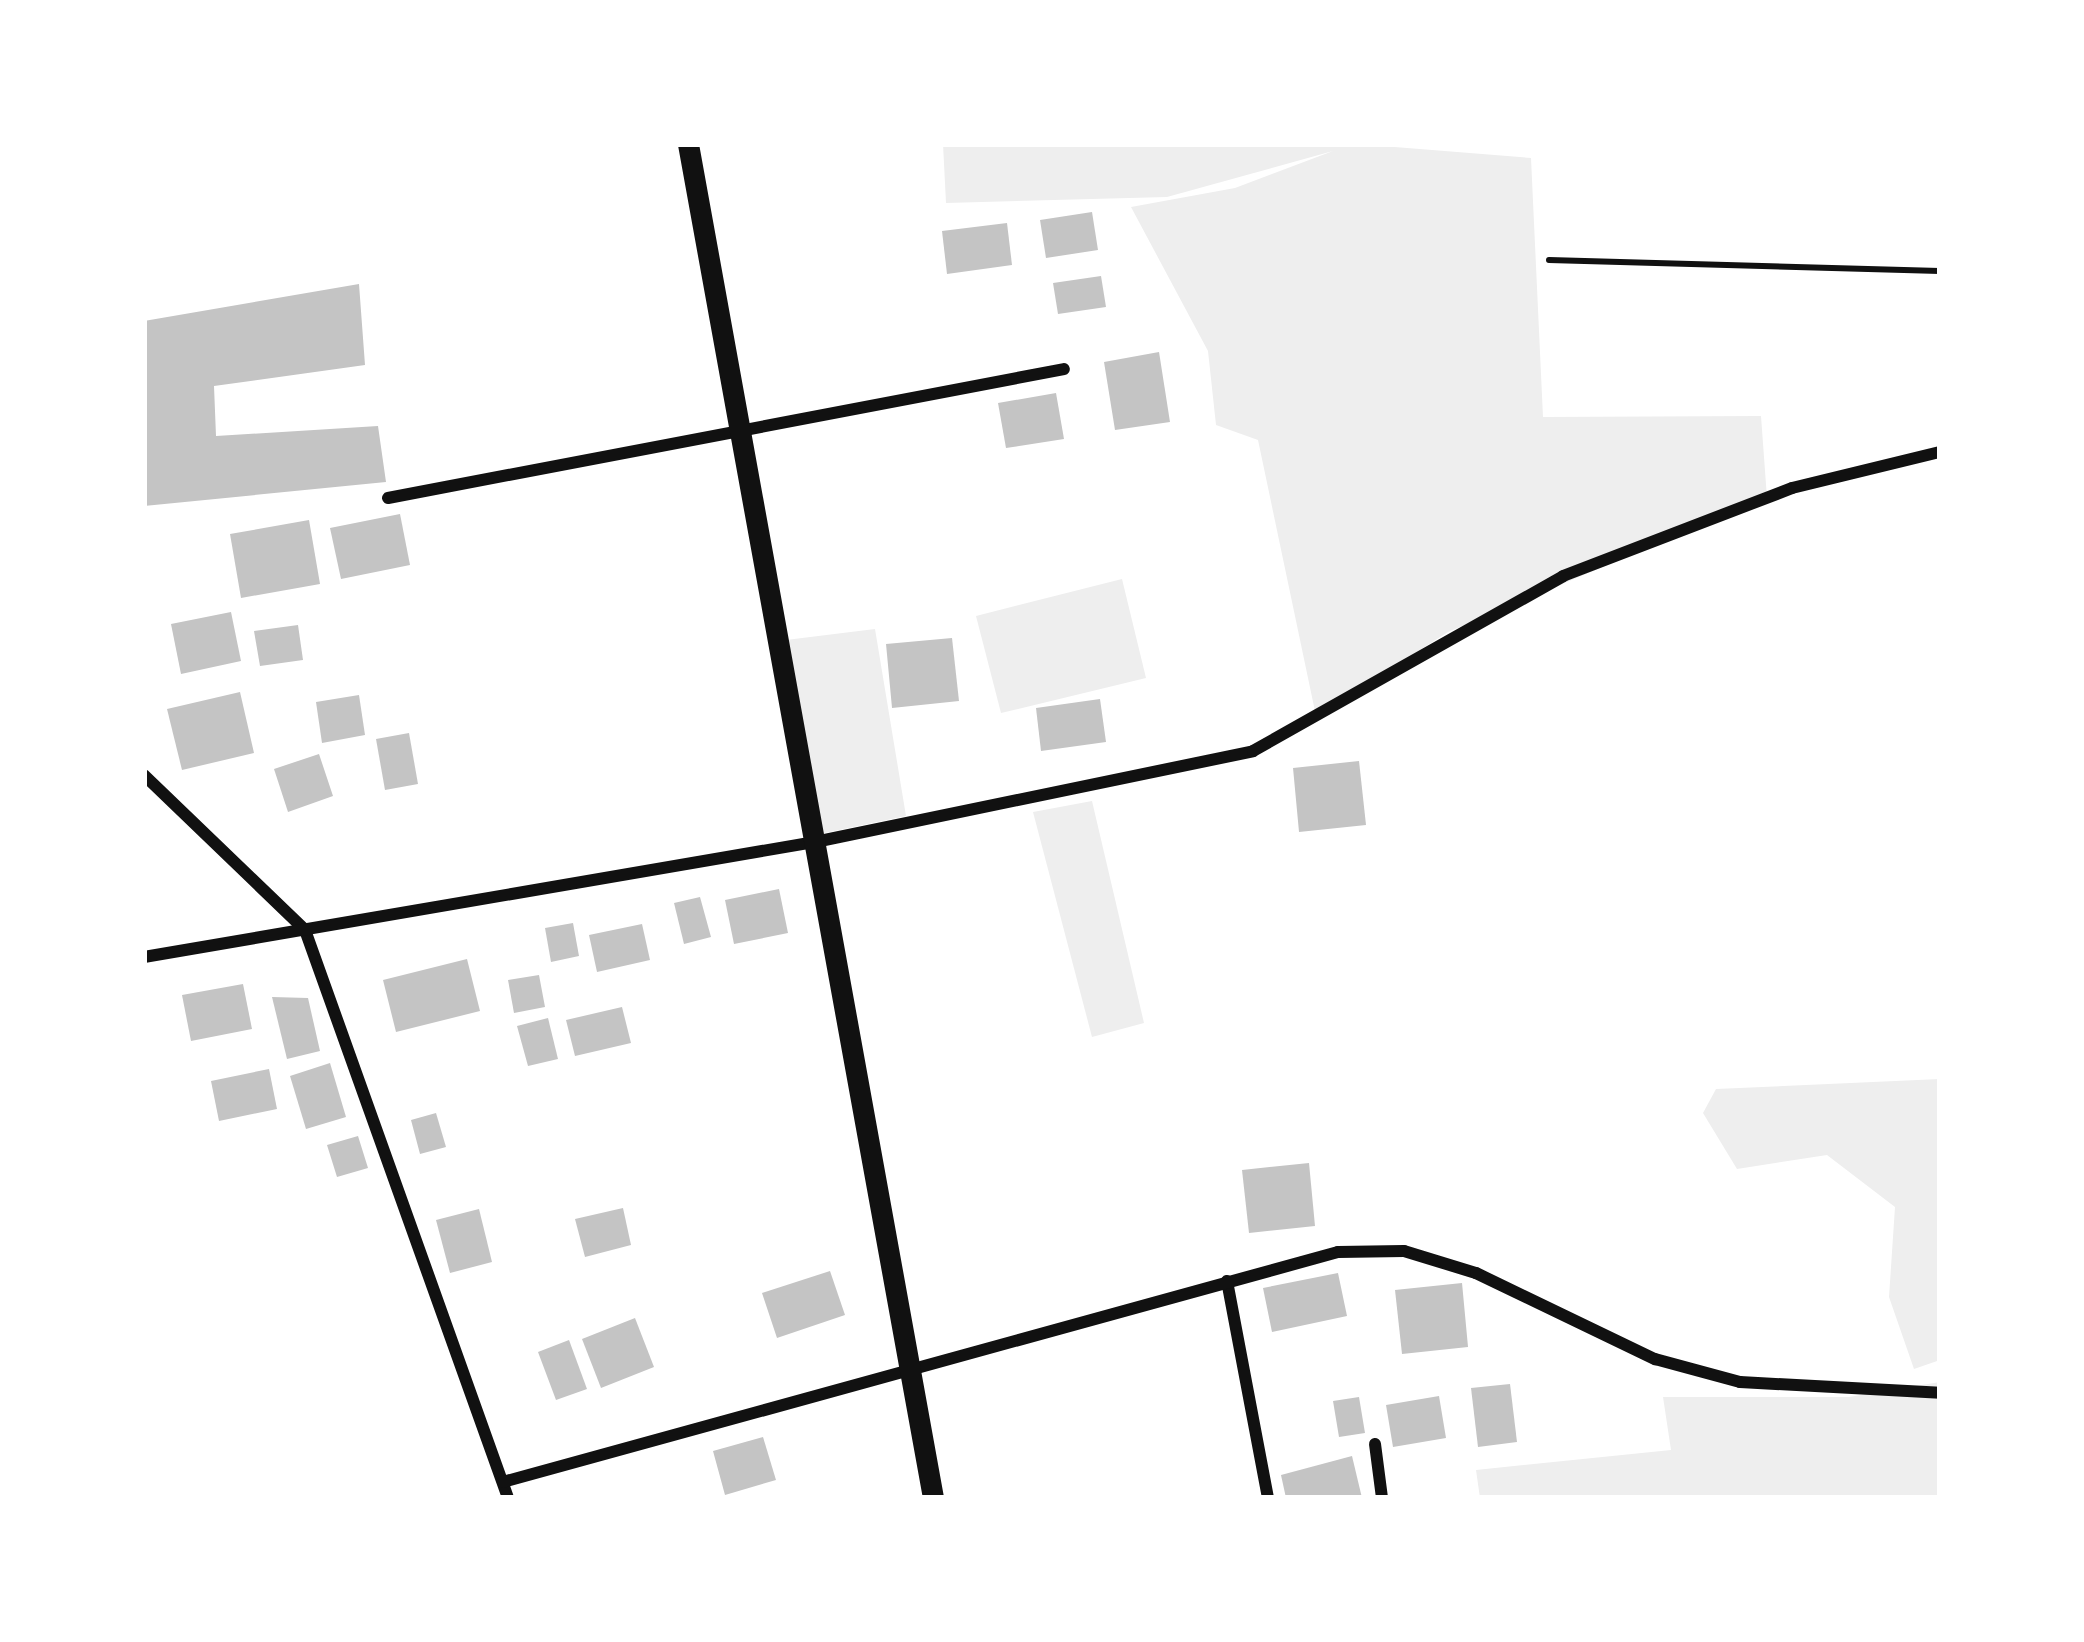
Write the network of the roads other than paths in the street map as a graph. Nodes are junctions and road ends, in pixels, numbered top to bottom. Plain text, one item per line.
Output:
1 (688, 144) edge
2 (1064, 369) dead end
3 (740, 430) junction
4 (1940, 452) edge
5 (388, 498) dead end
6 (144, 776) edge
7 (815, 842) junction
8 (305, 930) junction
9 (144, 957) edge
10 (1227, 1281) junction
11 (909, 1363) junction
12 (1940, 1393) edge
13 (1375, 1444) dead end
14 (502, 1482) junction
15 (508, 1498) edge
16 (933, 1498) edge
17 (1268, 1498) edge
18 (1382, 1498) edge

1 - 3 street
2 - 3 street
3 - 5 street
3 - 7 street
4 - 7 street
6 - 8 street
7 - 8 street
7 - 11 street
8 - 9 street
8 - 14 street
10 - 11 street
10 - 12 street
10 - 17 street
11 - 14 street
11 - 16 street
13 - 18 street
14 - 15 street

